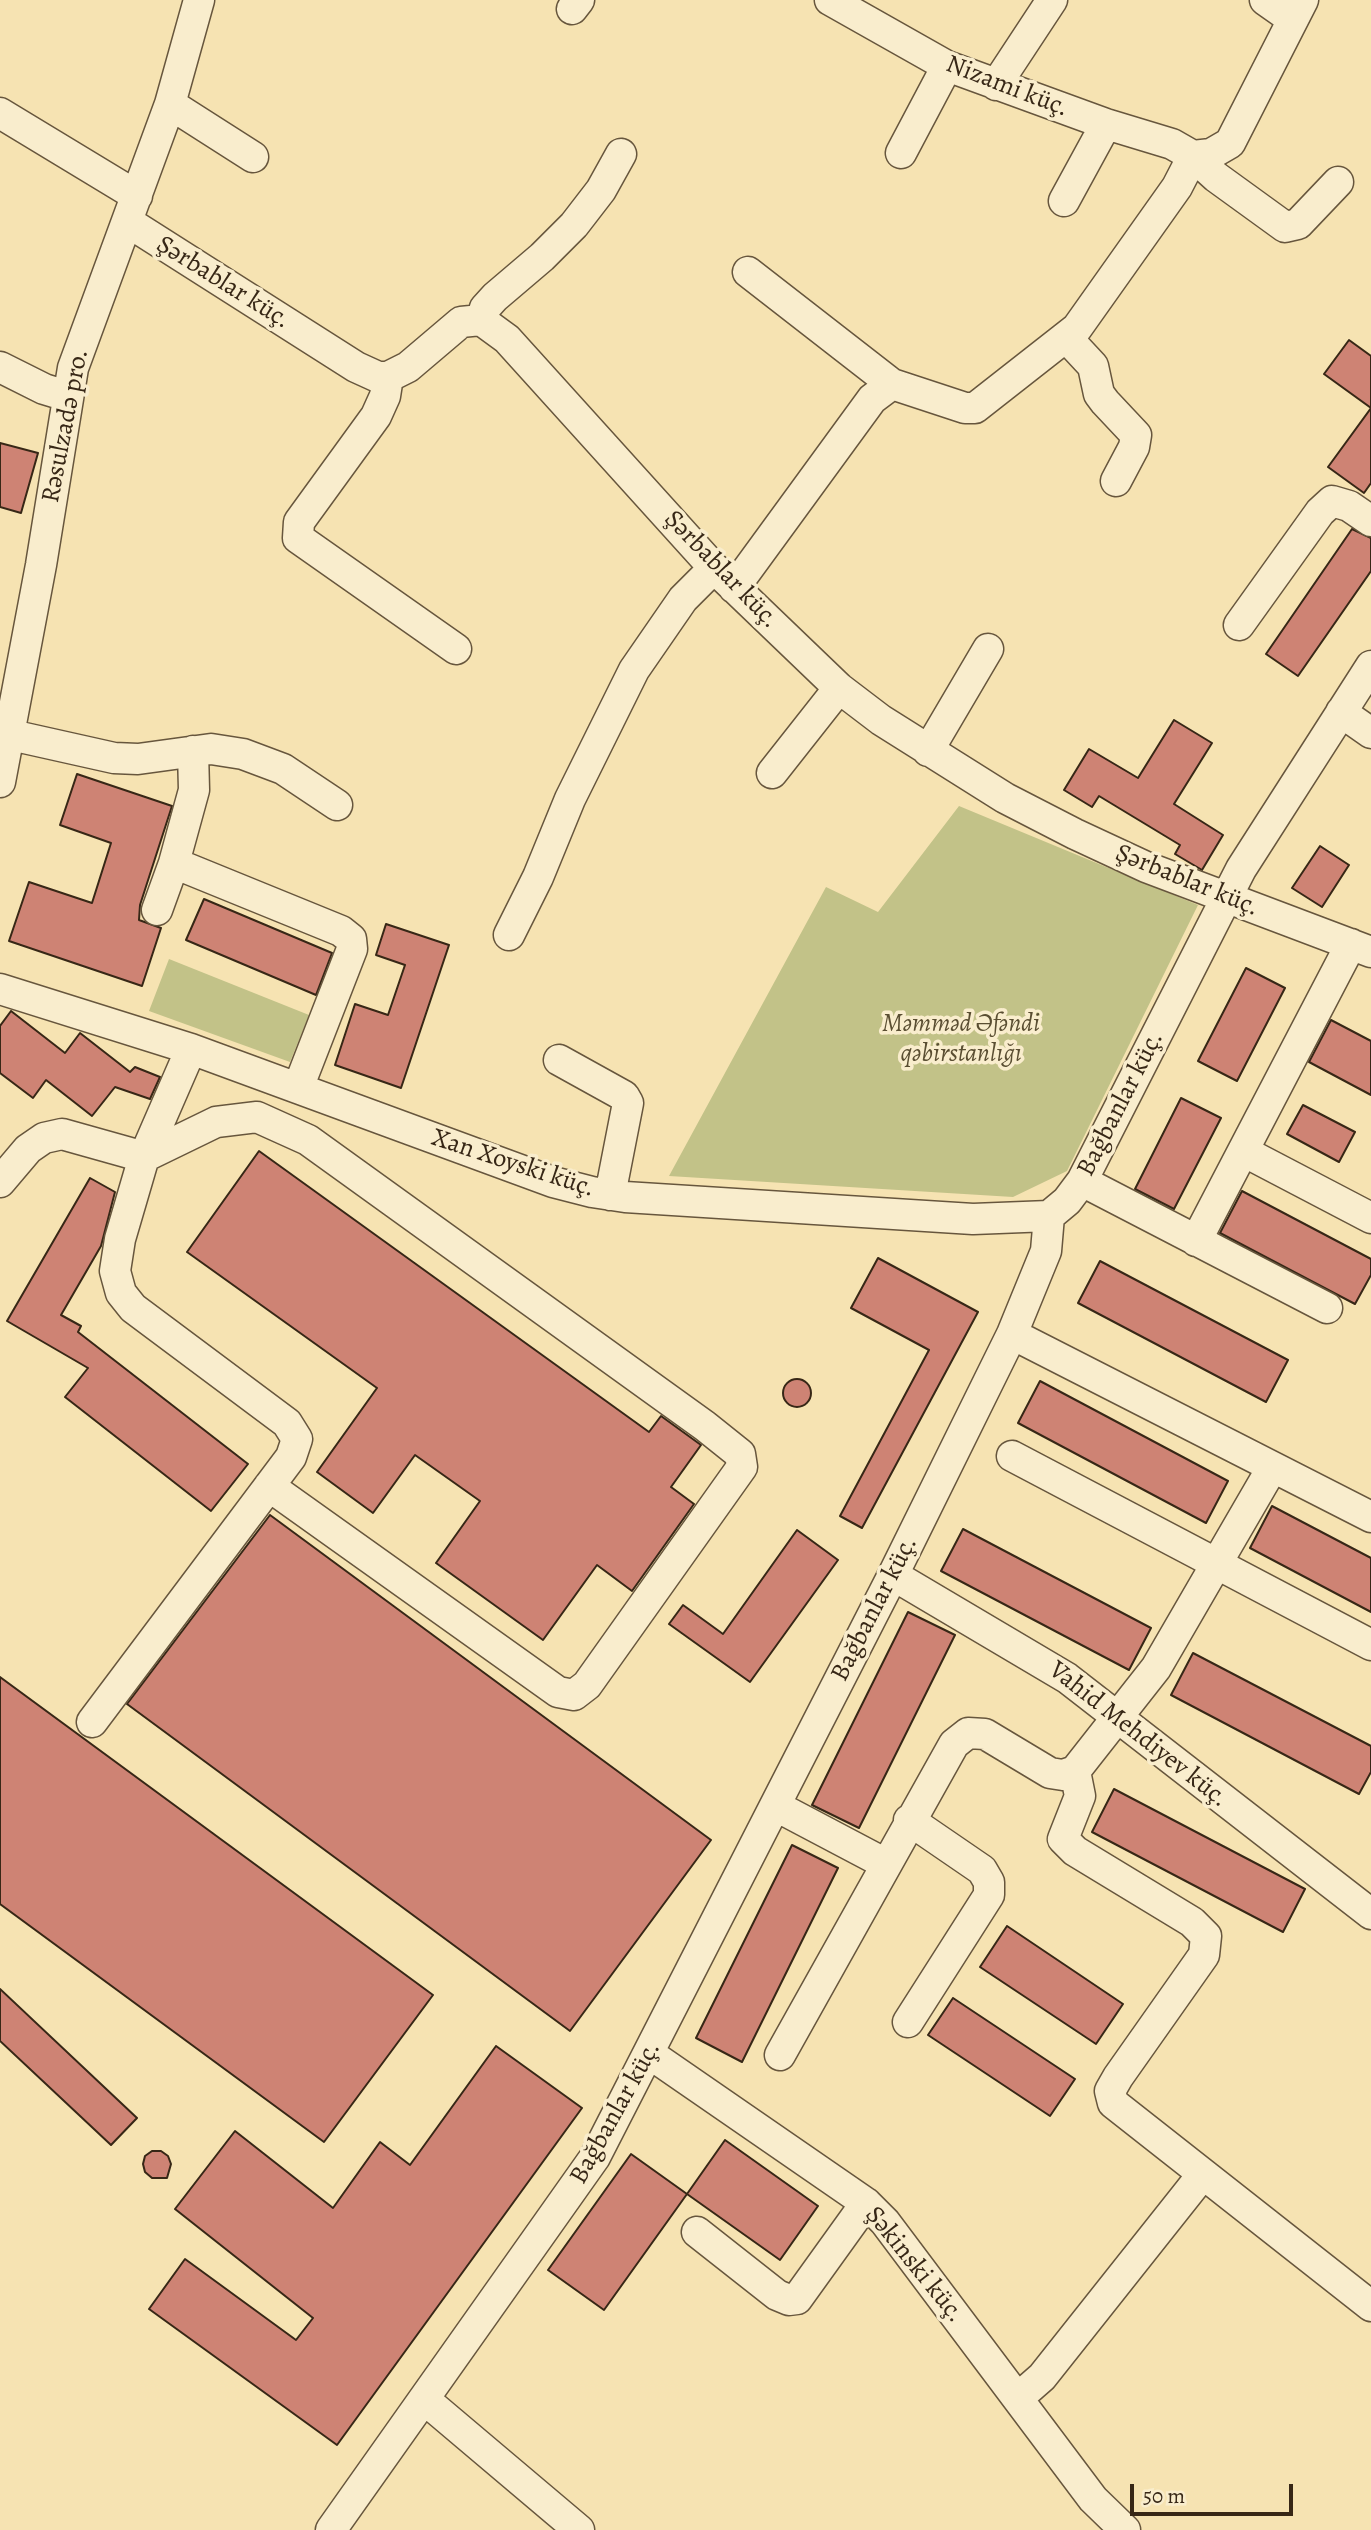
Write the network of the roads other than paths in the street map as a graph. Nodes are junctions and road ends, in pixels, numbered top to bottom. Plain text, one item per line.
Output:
1 (198, 0) edge
2 (830, 0) edge
3 (1052, 0) edge
4 (1265, 0) edge
5 (1297, 9) edge
6 (947, 66) junction
7 (996, 85) junction
8 (170, 104) junction
9 (0, 113) edge
10 (1106, 124) junction
11 (901, 153) dead end
12 (621, 154) dead end
13 (1193, 156) junction
14 (253, 157) dead end
15 (1338, 182) dead end
16 (1064, 201) dead end
17 (132, 209) junction
18 (748, 272) dead end
19 (481, 320) junction
20 (1066, 337) junction
21 (0, 367) edge
22 (388, 377) junction
23 (892, 384) junction
24 (67, 396) junction
25 (1116, 481) dead end
26 (1371, 521) edge
27 (724, 578) junction
28 (1239, 625) dead end
29 (456, 649) dead end
30 (988, 649) dead end
31 (1371, 666) edge
32 (839, 688) junction
33 (1341, 712) junction
34 (1371, 733) edge
35 (11, 735) junction
36 (193, 751) junction
37 (928, 751) junction
38 (772, 773) dead end
39 (0, 782) edge
40 (337, 805) dead end
41 (174, 863) junction
42 (1227, 898) junction
43 (158, 910) dead end
44 (509, 935) dead end
45 (1361, 948) edge
46 (0, 989) edge
47 (191, 1049) junction
48 (559, 1060) dead end
49 (299, 1088) junction
50 (1244, 1151) junction
51 (144, 1157) junction
52 (1082, 1181) junction
53 (0, 1182) edge
54 (610, 1195) junction
55 (1049, 1216) junction
56 (1371, 1218) edge
57 (1196, 1241) junction
58 (1327, 1308) dead end
59 (1012, 1334) junction
60 (1012, 1456) dead end
61 (1272, 1468) junction
62 (269, 1486) junction
63 (1371, 1517) edge
64 (1217, 1566) junction
65 (893, 1575) junction
66 (1371, 1645) edge
67 (1118, 1718) junction
68 (92, 1722) dead end
69 (1074, 1771) junction
70 (776, 1806) junction
71 (909, 1820) junction
72 (884, 1863) junction
73 (1371, 1914) edge
74 (908, 2022) dead end
75 (650, 2054) junction
76 (780, 2055) dead end
77 (1203, 2174) junction
78 (866, 2203) junction
79 (697, 2232) dead end
80 (1371, 2306) edge
81 (1018, 2398) junction
82 (424, 2399) junction
83 (331, 2530) edge
84 (579, 2530) edge
85 (1125, 2530) edge

1 - 8 street, Rəsulzadə pro.
2 - 6 street, Nizami küç.
3 - 7 street
4 - 5 street
5 - 13 street
6 - 7 street, Nizami küç.
6 - 11 street
7 - 10 street, Nizami küç.
8 - 14 street
8 - 17 street, Rəsulzadə pro.
9 - 17 street, Şərbablar küç.
10 - 13 street, Nizami küç.
10 - 16 street
12 - 19 street
13 - 15 street, Nizami küç.
13 - 20 street
17 - 22 street, Şərbablar küç.
17 - 24 street, Rəsulzadə pro.
18 - 23 street
19 - 22 street
19 - 27 street, Şərbablar küç.
20 - 23 street
20 - 25 street
21 - 24 street
22 - 29 street
23 - 27 street
24 - 35 street, Rəsulzadə pro.
26 - 28 street
27 - 32 street, Şərbablar küç.
27 - 44 street
30 - 37 street
31 - 33 street, Bağbanlar küç.
32 - 37 street, Şərbablar küç.
32 - 38 street
33 - 34 street
33 - 42 street, Bağbanlar küç.
35 - 36 street
35 - 39 street, Rəsulzadə pro.
36 - 40 street
36 - 41 street
37 - 42 street, Şərbablar küç.
41 - 43 street
41 - 49 street
42 - 45 street, Şərbablar küç.
42 - 52 street, Bağbanlar küç.
45 - 50 street
46 - 47 street, Xan Xoyski küç.
47 - 49 street, Xan Xoyski küç.
47 - 51 street
48 - 54 street
49 - 54 street, Xan Xoyski küç.
50 - 56 street
50 - 57 street
51 - 53 street
51 - 62 street
51 - 62 street
52 - 55 street, Bağbanlar küç.
52 - 57 street
54 - 55 street, Xan Xoyski küç.
55 - 59 street, Bağbanlar küç.
57 - 58 street
59 - 61 street
59 - 65 street, Bağbanlar küç.
60 - 64 street
61 - 63 street
61 - 64 street
62 - 68 street
64 - 66 street
64 - 67 street
65 - 67 street, Vahid Mehdiyev küç.
65 - 70 street, Bağbanlar küç.
67 - 69 street
67 - 73 street, Vahid Mehdiyev küç.
69 - 71 street
69 - 77 street
70 - 72 street
70 - 75 street, Bağbanlar küç.
71 - 72 street
71 - 74 street
72 - 76 street
75 - 78 street, Şəkinski küç.
75 - 82 street, Bağbanlar küç.
77 - 80 street
77 - 81 street
78 - 79 street
78 - 81 street, Şəkinski küç.
81 - 85 street, Şəkinski küç.
82 - 83 street, Bağbanlar küç.
82 - 84 street

